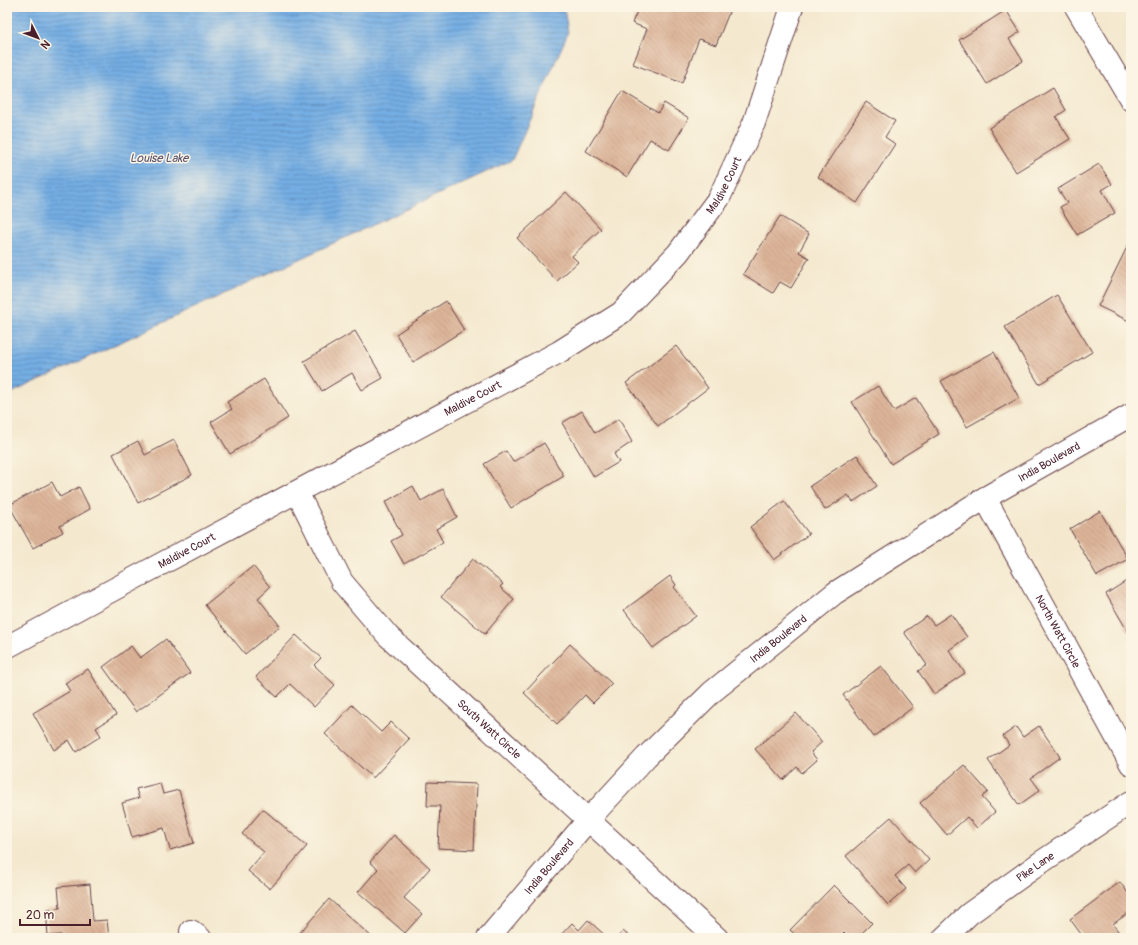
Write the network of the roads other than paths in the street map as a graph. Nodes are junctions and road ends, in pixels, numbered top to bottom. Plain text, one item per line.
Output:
1 (792, 7) edge
2 (1076, 7) edge
3 (1131, 100) edge
4 (1131, 415) edge
5 (297, 492) junction
6 (985, 498) junction
7 (7, 647) edge
8 (1131, 764) edge
9 (1131, 802) edge
10 (589, 819) junction
11 (488, 938) edge
12 (717, 938) edge
13 (944, 938) edge

1 - 5 street, Maldive Court
2 - 3 street
4 - 6 street, India Boulevard
5 - 7 street, Maldive Court
5 - 10 street, South Watt Circle
6 - 8 street, North Watt Circle
6 - 10 street, India Boulevard
9 - 13 street, Pike Lane
10 - 11 street, India Boulevard
10 - 12 street, South Watt Circle

